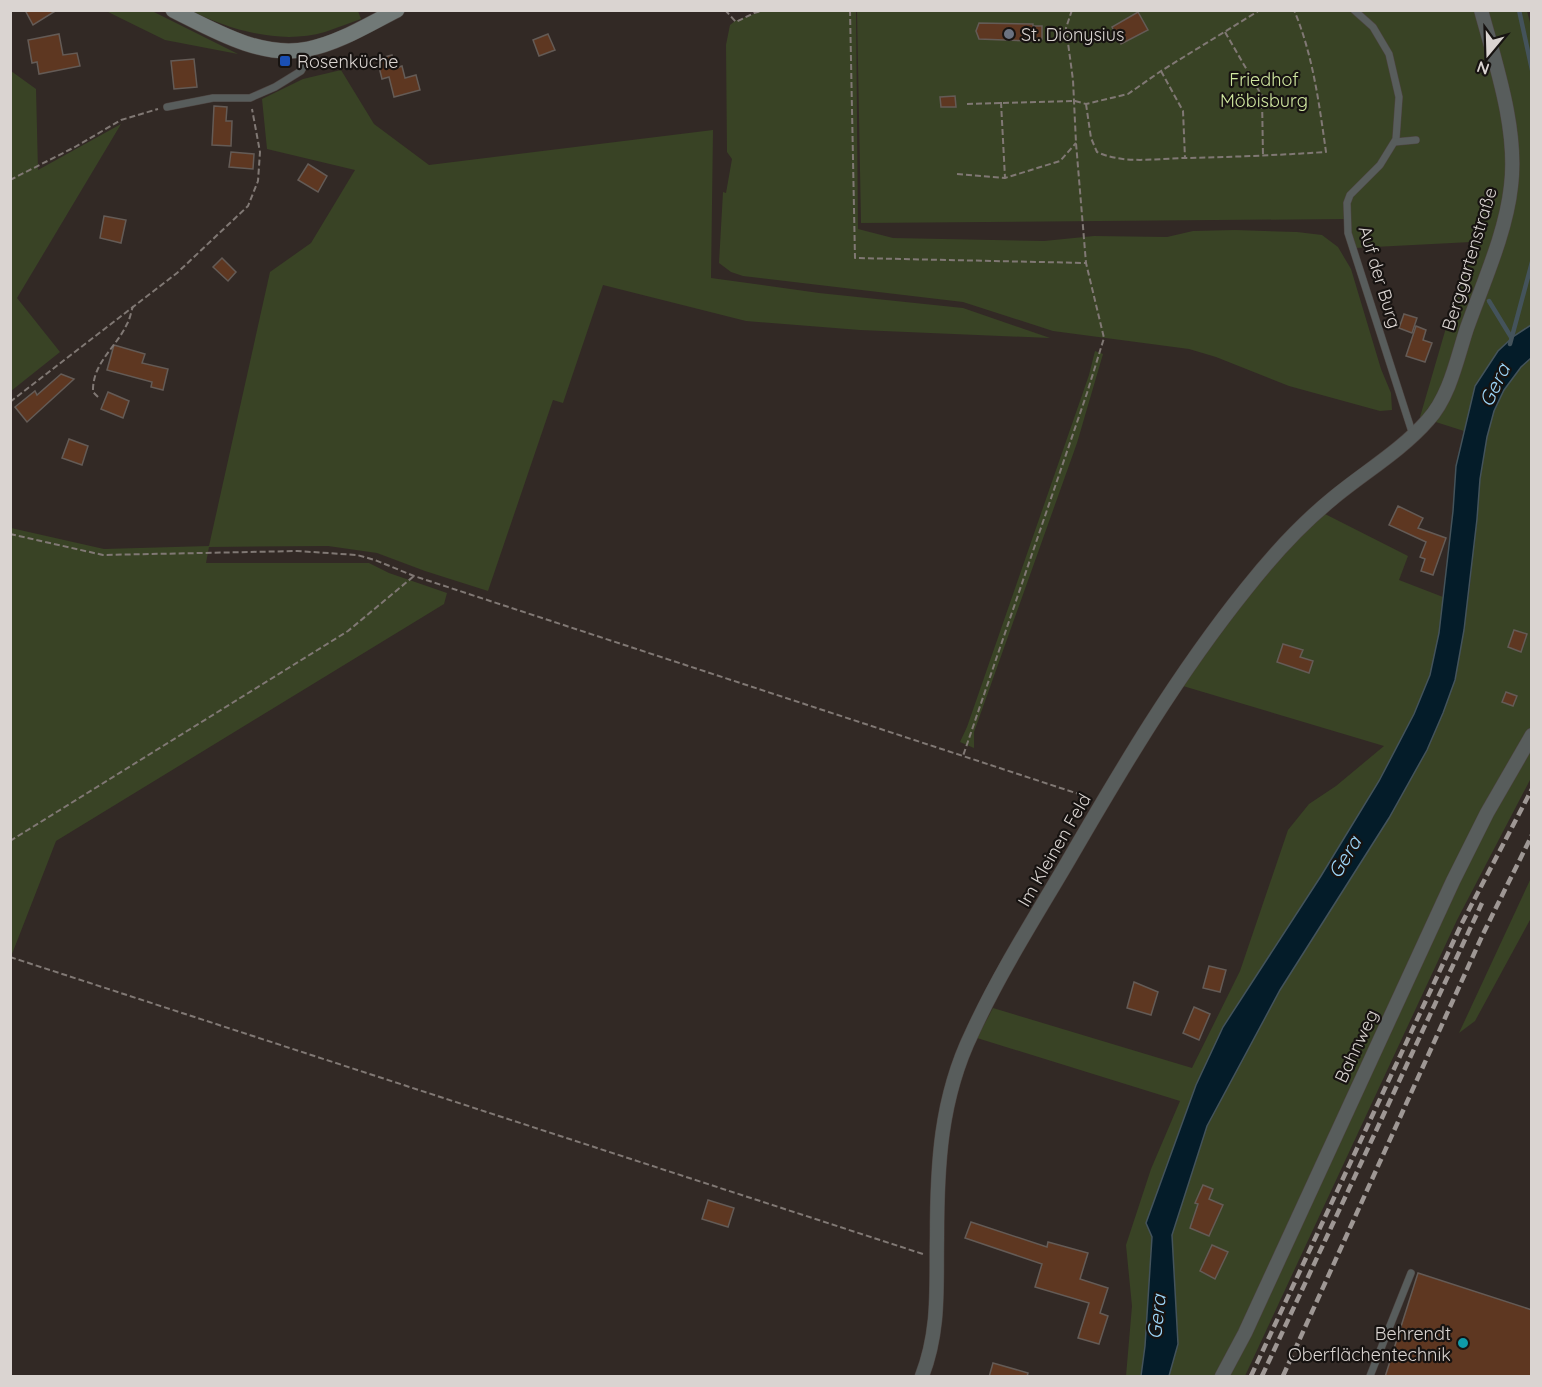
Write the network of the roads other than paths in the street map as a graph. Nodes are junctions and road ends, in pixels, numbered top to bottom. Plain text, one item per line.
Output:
1 (172, 10) edge
2 (397, 10) edge
3 (1354, 10) edge
4 (1482, 10) edge
5 (309, 49) junction
6 (166, 107) road end
7 (1416, 140) dead end
8 (1395, 142) junction
9 (1413, 435) junction
10 (1532, 735) edge
11 (1411, 1273) dead end
12 (922, 1377) edge
13 (1222, 1377) edge
14 (1370, 1377) edge

1 - 5 street
2 - 5 street
3 - 8 lane, Auf der Burg
4 - 9 street, Berggartenstraße
5 - 6 lane
7 - 8 lane
8 - 9 lane, Auf der Burg
9 - 12 street, Im Kleinen Feld
10 - 13 street, Bahnweg
11 - 14 lane

